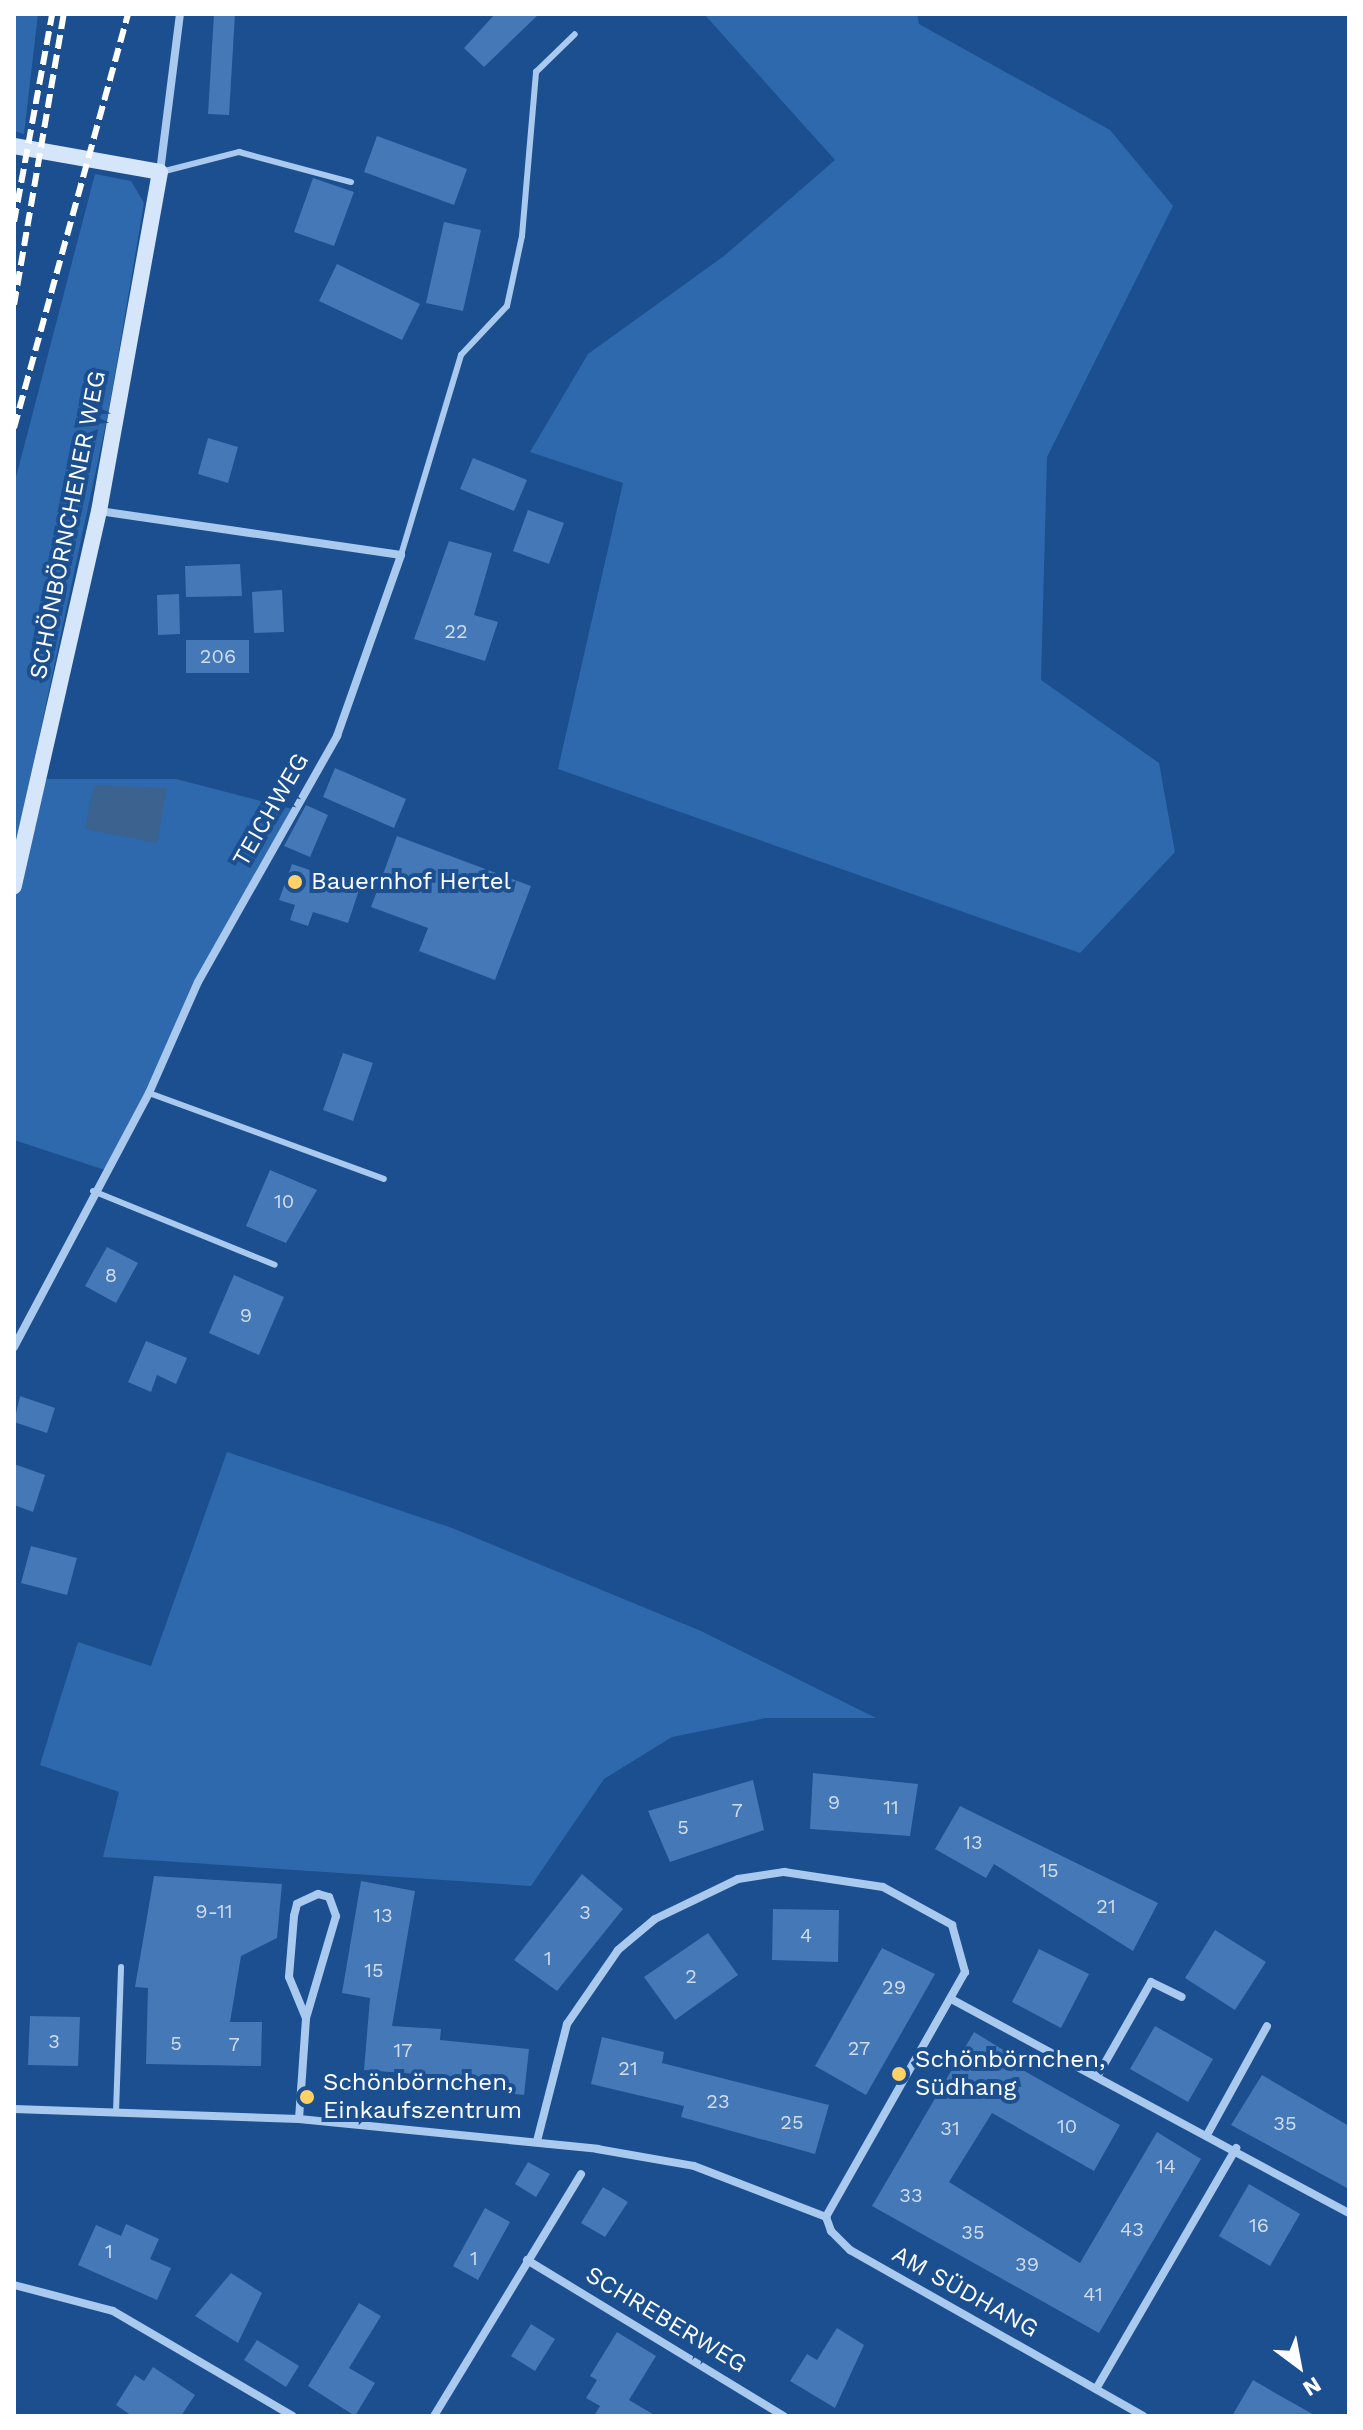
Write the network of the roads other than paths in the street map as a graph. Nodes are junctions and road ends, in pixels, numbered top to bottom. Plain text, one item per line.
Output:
1 (180, 14) edge
2 (575, 34) dead end
3 (14, 146) edge
4 (160, 172) junction
5 (351, 182) dead end
6 (99, 511) junction
7 (401, 555) junction
8 (14, 886) edge
9 (149, 1093) junction
10 (384, 1179) dead end
11 (93, 1191) junction
12 (275, 1265) dead end
13 (14, 1347) edge
14 (121, 1967) dead end
15 (1182, 1997) dead end
16 (953, 2000) junction
17 (306, 2018) junction
18 (1267, 2026) dead end
19 (1098, 2075) junction
20 (14, 2109) edge
21 (116, 2112) junction
22 (299, 2119) junction
23 (1208, 2133) junction
24 (537, 2141) junction
25 (1236, 2148) junction
26 (581, 2174) dead end
27 (1349, 2213) edge
28 (826, 2217) junction
29 (527, 2260) junction
30 (14, 2285) edge
31 (1096, 2389) junction
32 (293, 2416) edge
33 (434, 2416) edge
34 (784, 2416) edge
35 (1143, 2416) edge

1 - 4 street
2 - 7 lane
3 - 4 street
4 - 5 lane
4 - 6 street, SCHÖNBÖRNCHENER WEG
6 - 7 street
6 - 8 street, SCHÖNBÖRNCHENER WEG
7 - 9 street, TEICHWEG
9 - 10 lane
9 - 11 street, TEICHWEG
11 - 12 lane
11 - 13 street, TEICHWEG
14 - 21 lane
15 - 19 street
16 - 19 street
16 - 24 street
16 - 28 street
17 - 17 street
17 - 22 street
18 - 23 street
19 - 23 street
20 - 21 street
21 - 22 street
22 - 24 street
23 - 25 street
24 - 28 street
25 - 27 street
25 - 31 street
26 - 29 street
28 - 31 street, AM SÜDHANG
29 - 33 street
29 - 34 street, SCHREBERWEG
30 - 32 street
31 - 35 street, AM SÜDHANG

